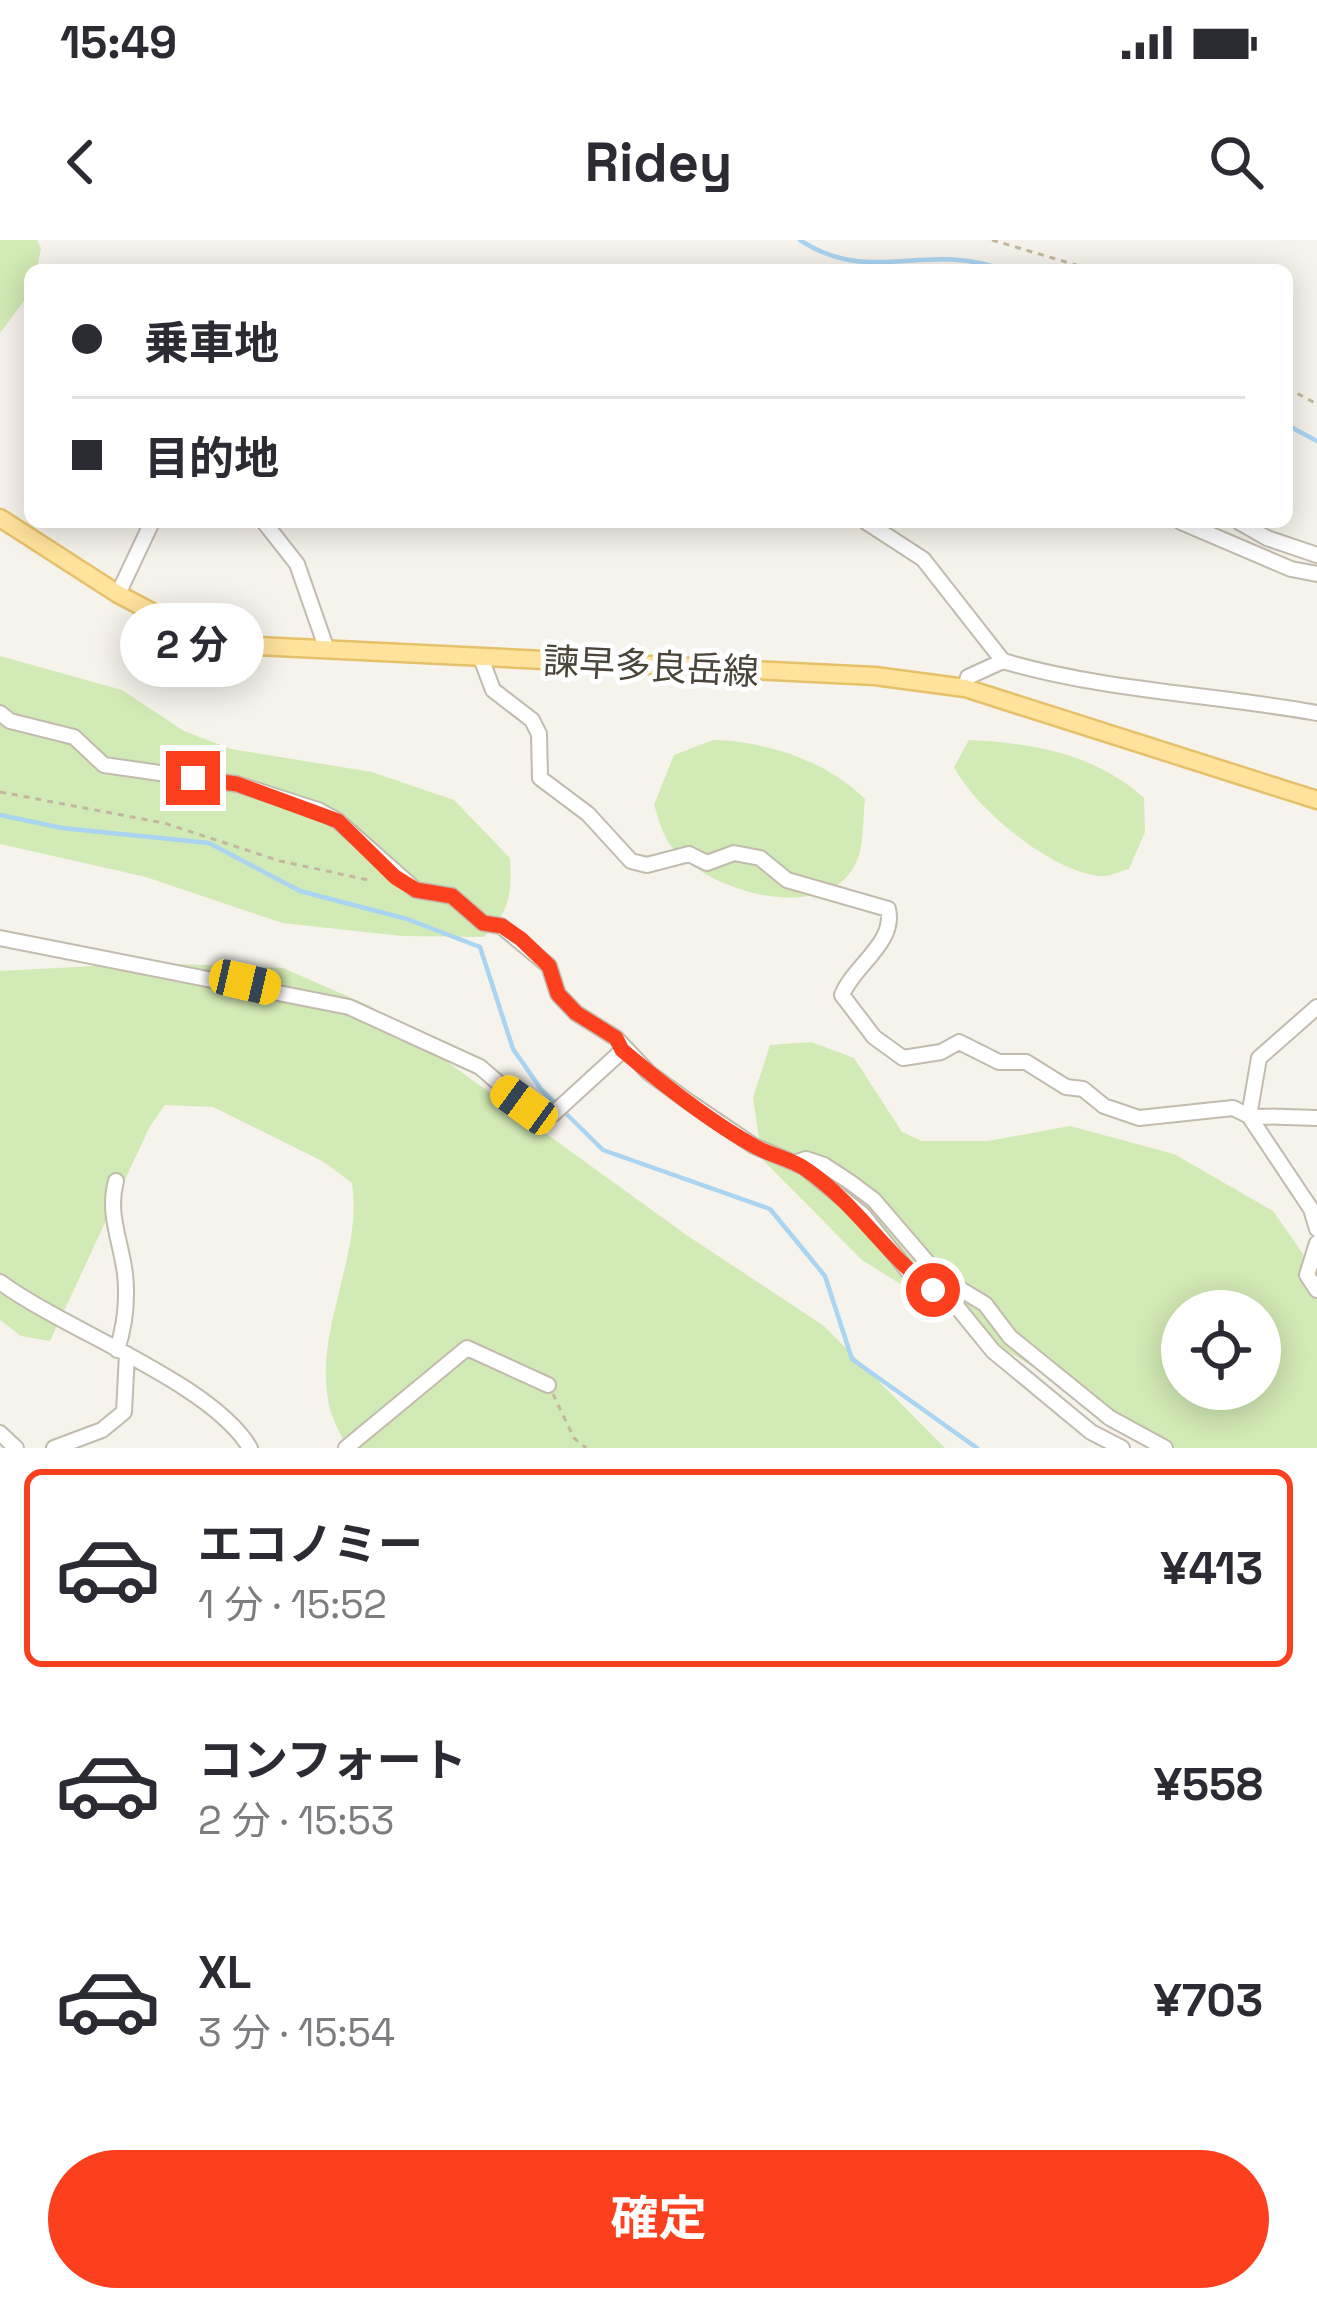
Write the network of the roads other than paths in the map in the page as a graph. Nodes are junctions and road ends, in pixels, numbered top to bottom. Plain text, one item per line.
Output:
1 (0, 518) edge
2 (149, 528) edge
3 (269, 528) edge
4 (875, 528) edge
5 (1195, 528) edge
6 (1250, 528) edge
7 (1317, 555) edge
8 (1317, 574) edge
9 (118, 594) junction
10 (327, 650) junction
11 (481, 658) junction
12 (1003, 661) junction
13 (965, 688) junction
14 (0, 712) edge
15 (1317, 713) edge
16 (1317, 800) edge
17 (0, 938) edge
18 (1317, 1007) edge
19 (622, 1050) junction
20 (1249, 1116) junction
21 (1317, 1118) edge
22 (794, 1163) junction
23 (116, 1181) dead end
24 (1317, 1229) edge
25 (1317, 1244) edge
26 (0, 1282) edge
27 (1317, 1290) edge
28 (122, 1352) junction
29 (548, 1385) road end
30 (0, 1433) edge
31 (16, 1448) edge
32 (54, 1448) edge
33 (250, 1448) edge
34 (346, 1448) edge
35 (1122, 1448) edge
36 (1165, 1448) edge

1 - 9 main road, 諫早多良岳線
2 - 9 street
3 - 10 street
4 - 12 street
5 - 8 street
6 - 7 street
9 - 10 main road, 諫早多良岳線
10 - 11 main road, 諫早多良岳線
11 - 13 main road, 諫早多良岳線
11 - 20 street
12 - 13 street
12 - 15 street
13 - 16 main road, 諫早多良岳線
14 - 19 street
17 - 19 street
18 - 20 street
19 - 22 street
20 - 21 street
20 - 24 street
22 - 35 street
22 - 36 street
23 - 28 street
25 - 27 street
26 - 28 street
28 - 32 street
28 - 33 street
29 - 34 street
30 - 31 street

